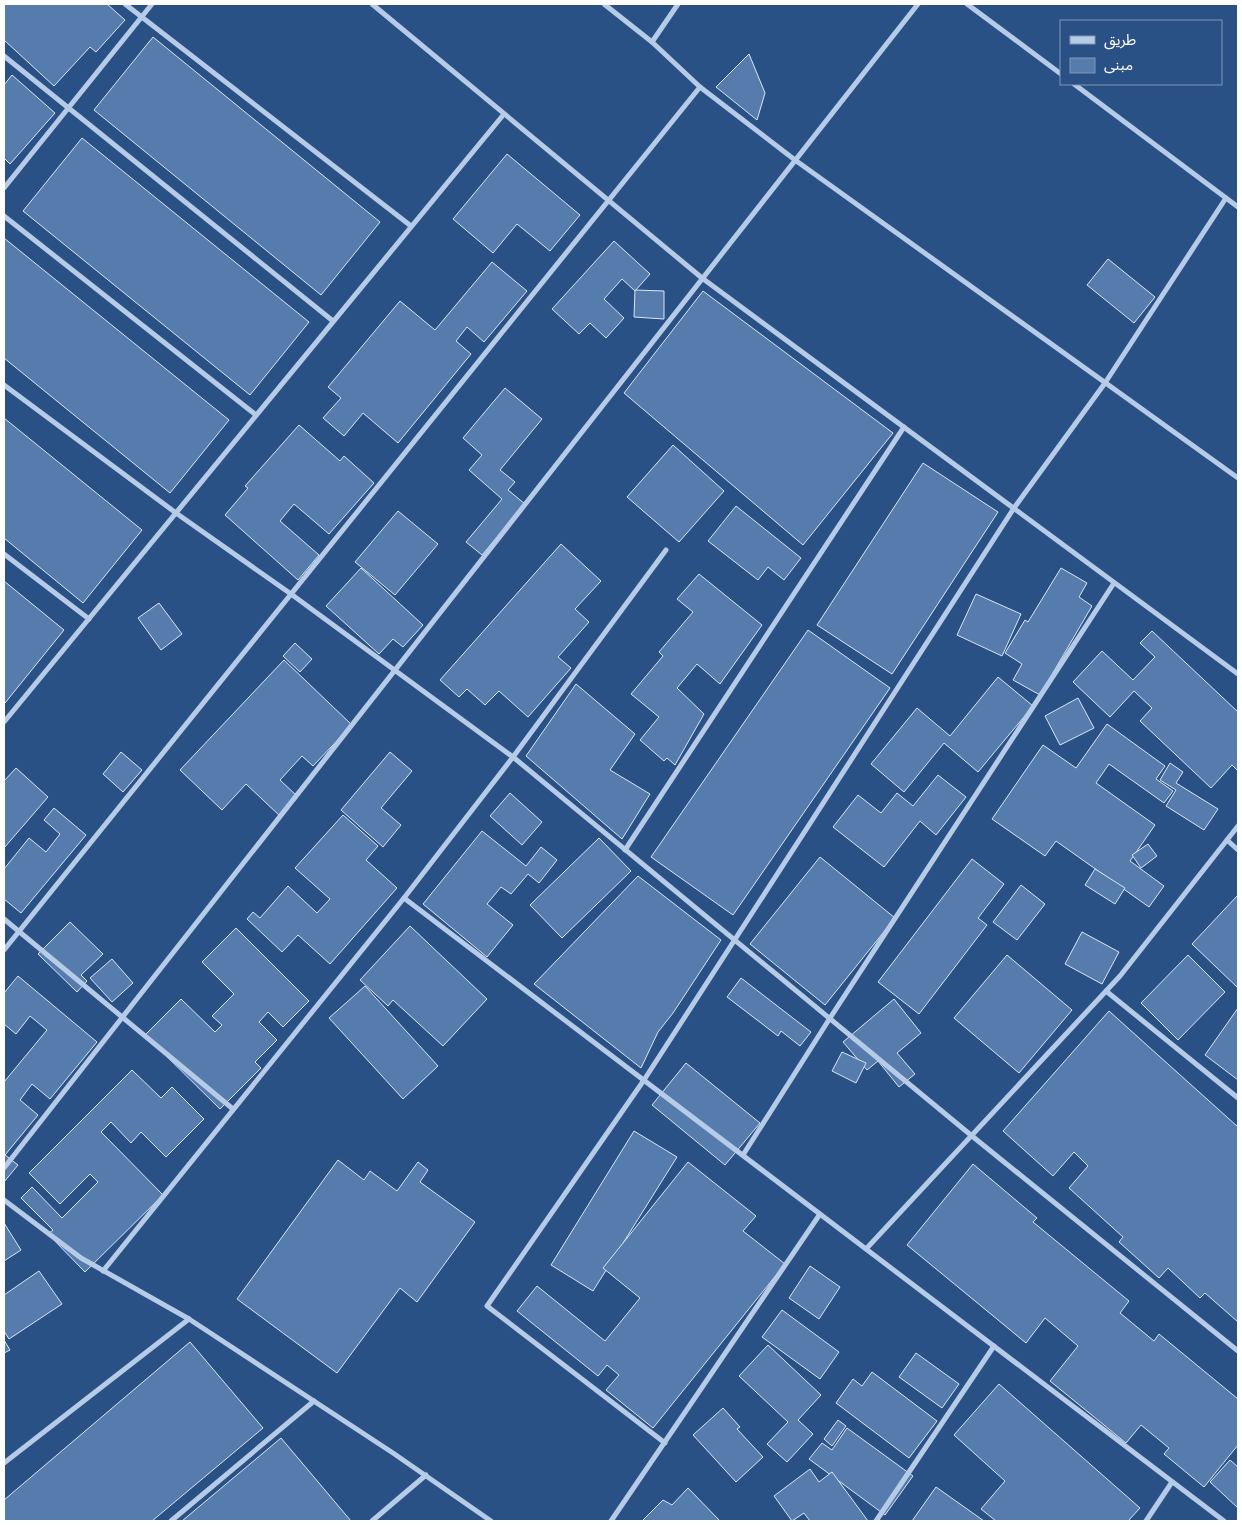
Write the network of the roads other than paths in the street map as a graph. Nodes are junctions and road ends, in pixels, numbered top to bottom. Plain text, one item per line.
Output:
1 (125, 4) edge
2 (152, 4) edge
3 (372, 4) edge
4 (604, 4) edge
5 (678, 4) edge
6 (918, 4) edge
7 (967, 4) edge
8 (141, 17) junction
9 (652, 42) junction
10 (4, 56) edge
11 (1060, 73) edge
12 (1075, 85) edge
13 (700, 87) junction
14 (68, 108) junction
15 (504, 114) junction
16 (795, 160) junction
17 (4, 188) edge
18 (1226, 198) junction
19 (609, 200) junction
20 (1238, 207) edge
21 (4, 216) edge
22 (411, 226) junction
23 (702, 278) junction
24 (333, 321) junction
25 (1105, 383) junction
26 (4, 385) edge
27 (256, 415) junction
28 (904, 427) junction
29 (1238, 478) edge
30 (1014, 508) junction
31 (176, 513) junction
32 (666, 550) dead end
33 (4, 554) edge
34 (1114, 583) junction
35 (291, 594) junction
36 (88, 619) junction
37 (395, 670) junction
38 (1238, 674) edge
39 (4, 722) edge
40 (513, 757) junction
41 (1238, 826) edge
42 (1227, 840) junction
43 (625, 850) junction
44 (1238, 850) edge
45 (404, 898) junction
46 (4, 919) edge
47 (19, 931) junction
48 (734, 940) junction
49 (4, 950) edge
50 (1106, 991) junction
51 (123, 1017) junction
52 (830, 1018) junction
53 (644, 1080) junction
54 (1238, 1098) edge
55 (233, 1109) junction
56 (972, 1136) junction
57 (743, 1155) junction
58 (4, 1168) edge
59 (4, 1200) edge
60 (820, 1214) junction
61 (866, 1249) junction
62 (103, 1272) junction
63 (189, 1319) junction
64 (994, 1346) junction
65 (1238, 1351) edge
66 (314, 1401) junction
67 (665, 1443) junction
68 (4, 1463) edge
69 (426, 1476) junction
70 (1172, 1482) junction
71 (171, 1521) edge
72 (372, 1521) edge
73 (491, 1521) edge
74 (611, 1521) edge
75 (876, 1521) edge
76 (1146, 1521) edge
77 (1224, 1521) edge

1 - 8 street
2 - 8 street
3 - 15 street
4 - 9 street
5 - 9 street
6 - 16 street
7 - 11 street
8 - 14 street
8 - 22 street
9 - 13 street
10 - 14 street
12 - 18 street
13 - 16 street
13 - 19 street
14 - 17 street
14 - 24 street
15 - 19 street
15 - 22 street
16 - 23 street
16 - 25 street
18 - 20 street
18 - 25 street
19 - 23 street
19 - 35 street
21 - 27 street
22 - 24 street
23 - 28 street
23 - 37 street
24 - 27 street
25 - 29 street
25 - 30 street
26 - 31 street
27 - 31 street
28 - 30 street
28 - 43 street
30 - 34 street
30 - 48 street
31 - 35 street
31 - 36 street
32 - 40 street
33 - 36 street
34 - 38 street
34 - 52 street
35 - 37 street
35 - 47 street
36 - 39 street
37 - 40 street
37 - 51 street
40 - 43 street
40 - 45 street
41 - 42 street
42 - 44 street
42 - 50 street
43 - 48 street
45 - 53 street
45 - 55 street
46 - 47 street
47 - 49 street
47 - 51 street
48 - 52 street
48 - 53 street
50 - 54 street
50 - 56 street
51 - 55 street
51 - 58 street
52 - 56 street
52 - 57 street
53 - 57 street
53 - 67 street
55 - 62 street
56 - 61 street
56 - 65 street
57 - 60 street
59 - 62 street
60 - 61 street
60 - 67 street
61 - 64 street
62 - 63 street
63 - 66 street
63 - 68 street
64 - 70 street
64 - 75 street
66 - 69 street
66 - 71 street
67 - 74 street
69 - 72 street
69 - 73 street
70 - 76 street
70 - 77 street

